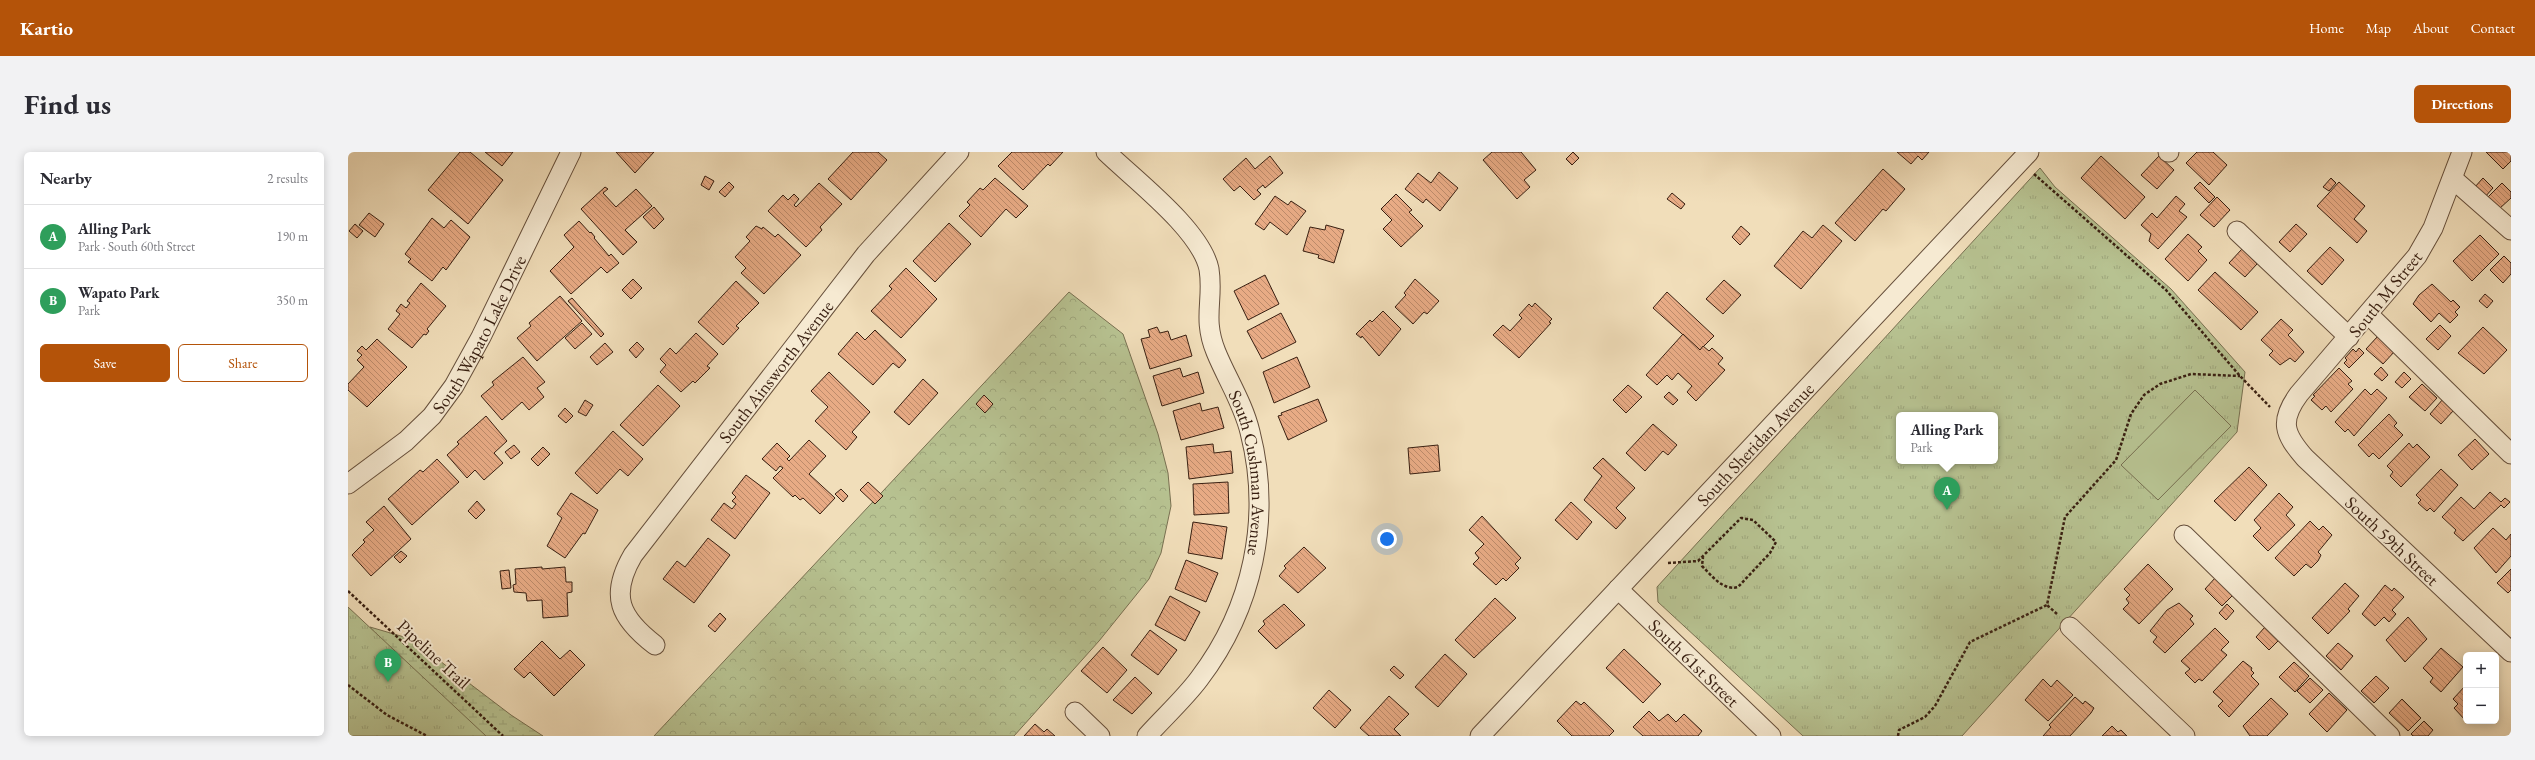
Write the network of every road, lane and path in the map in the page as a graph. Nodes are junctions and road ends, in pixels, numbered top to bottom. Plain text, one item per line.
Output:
1 (571, 152) edge
2 (959, 152) edge
3 (1106, 152) edge
4 (2029, 152) edge
5 (2462, 152) edge
6 (2034, 174) dead end
7 (2453, 179) junction
8 (2511, 230) edge
9 (2237, 231) dead end
10 (2369, 315) junction
11 (2349, 338) junction
12 (2240, 376) junction
13 (2285, 422) junction
14 (2511, 454) edge
15 (348, 484) edge
16 (2184, 535) dead end
17 (1703, 557) junction
18 (1666, 563) dead end
19 (1618, 589) junction
20 (348, 591) edge
21 (2047, 605) junction
22 (2070, 627) joint
23 (655, 646) dead end
24 (2511, 652) edge
25 (348, 685) edge
26 (1075, 712) dead end
27 (427, 736) edge
28 (503, 736) edge
29 (1100, 736) edge
30 (1147, 736) edge
31 (1480, 736) edge
32 (1771, 736) edge
33 (1898, 736) edge
34 (2185, 736) edge
35 (2390, 736) edge

1 - 15 street, South Wapato Lake Drive
2 - 23 street, South Ainsworth Avenue
3 - 30 street, South Cushman Avenue
4 - 19 street, South Sheridan Avenue
5 - 7 street, South M Street
6 - 12 path
7 - 8 street
7 - 10 street, South M Street
9 - 11 street
10 - 11 street, South M Street
10 - 14 street
11 - 13 street, South M Street
12 - 13 path
12 - 21 path
13 - 24 street, South 59th Street
16 - 35 street
17 - 17 path
17 - 18 path
19 - 31 street, South Sheridan Avenue
19 - 32 street, South 61st Street
20 - 28 path, Pipeline Trail
21 - 22 path
21 - 33 path
22 - 34 street
25 - 27 path
26 - 29 street

